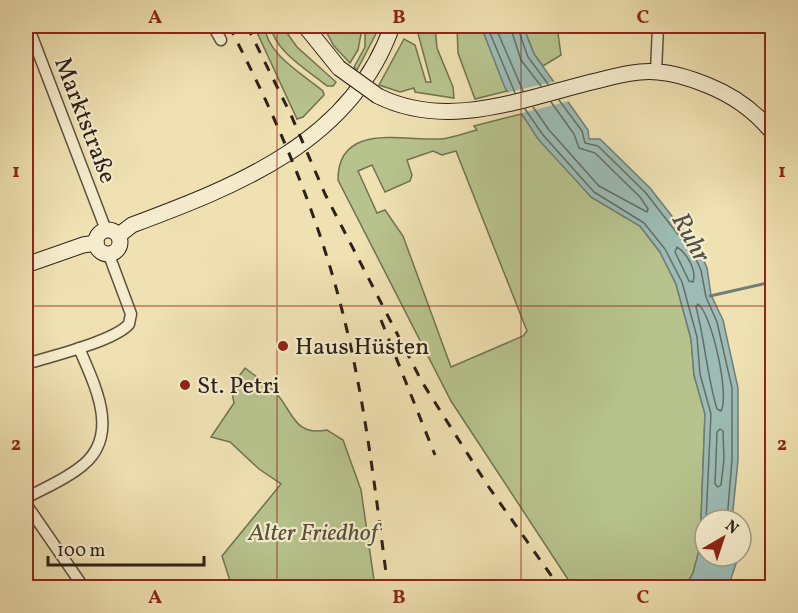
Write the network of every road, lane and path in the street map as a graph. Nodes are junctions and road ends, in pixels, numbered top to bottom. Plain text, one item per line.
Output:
1 (28, 26) edge
2 (213, 26) edge
3 (392, 26) edge
4 (658, 26) edge
5 (309, 28) edge
6 (221, 40) dead end
7 (656, 72) junction
8 (772, 132) edge
9 (112, 233) junction
10 (96, 243) junction
11 (109, 255) junction
12 (26, 265) edge
13 (79, 348) junction
14 (26, 364) edge
15 (26, 498) edge
16 (26, 504) edge
17 (84, 588) edge

1 - 9 street, Marktstraße
2 - 6 street
3 - 9 street
4 - 7 street
5 - 7 street, bridge
7 - 8 street
9 - 10 street
9 - 11 street
10 - 11 street
10 - 12 street
11 - 13 street
13 - 14 street
13 - 15 street
16 - 17 street

